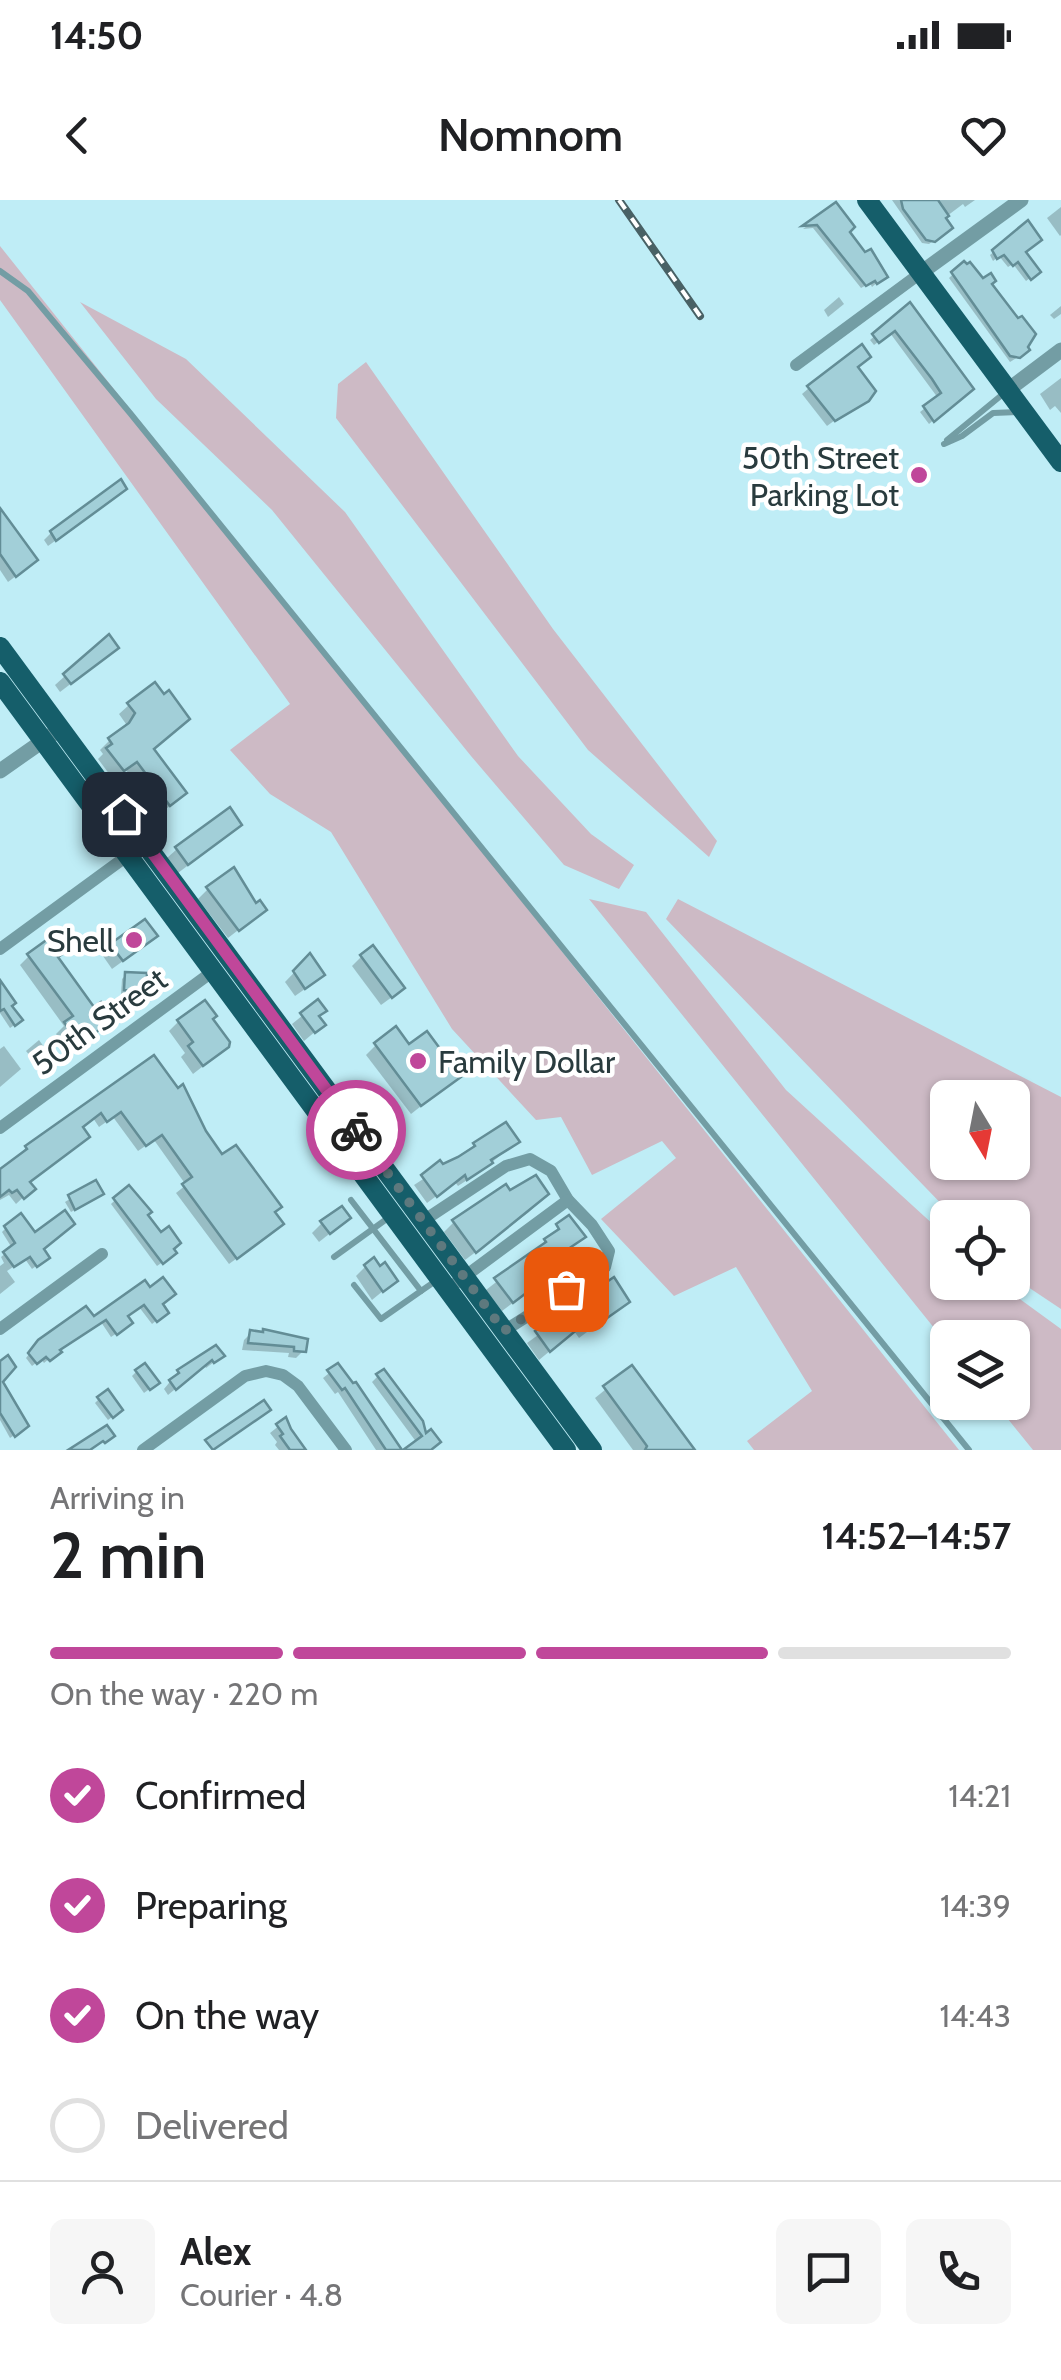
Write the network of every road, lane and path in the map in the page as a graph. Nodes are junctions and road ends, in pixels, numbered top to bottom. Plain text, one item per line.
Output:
1 (868, 200) edge
2 (1020, 200) edge
3 (0, 271) edge
4 (922, 272) junction
5 (1061, 350) edge
6 (796, 365) dead end
7 (1008, 390) junction
8 (1024, 412) junction
9 (1061, 462) edge
10 (0, 647) edge
11 (0, 682) edge
12 (52, 735) junction
13 (0, 772) edge
14 (136, 849) junction
15 (0, 949) edge
16 (221, 965) junction
17 (0, 1128) edge
18 (364, 1159) junction
19 (352, 1200) dead end
20 (568, 1200) junction
21 (394, 1215) junction
22 (423, 1221) junction
23 (373, 1228) junction
24 (102, 1254) dead end
25 (334, 1257) dead end
26 (451, 1282) junction
27 (354, 1285) dead end
28 (421, 1291) junction
29 (0, 1329) edge
30 (504, 1331) junction
31 (162, 1445) edge
32 (580, 1446) edge
33 (143, 1450) edge
34 (346, 1450) edge
35 (969, 1450) edge

1 - 4 main road
2 - 4 street
3 - 35 lane
4 - 6 street
4 - 7 main road
5 - 7 street
7 - 8 main road
7 - 8 lane
8 - 9 main road
10 - 12 main road
11 - 12 main road
12 - 13 street
12 - 14 main road
14 - 15 street
14 - 16 main road
16 - 17 street, 50th Street
16 - 18 main road
18 - 21 main road
18 - 22 main road
19 - 23 lane
20 - 22 street
20 - 26 street
20 - 30 street
21 - 23 lane
21 - 26 main road
22 - 26 main road
23 - 25 lane
23 - 28 lane
24 - 29 street
26 - 28 lane
26 - 30 main road
26 - 32 main road
27 - 28 lane
30 - 32 main road
31 - 33 street
31 - 34 street

